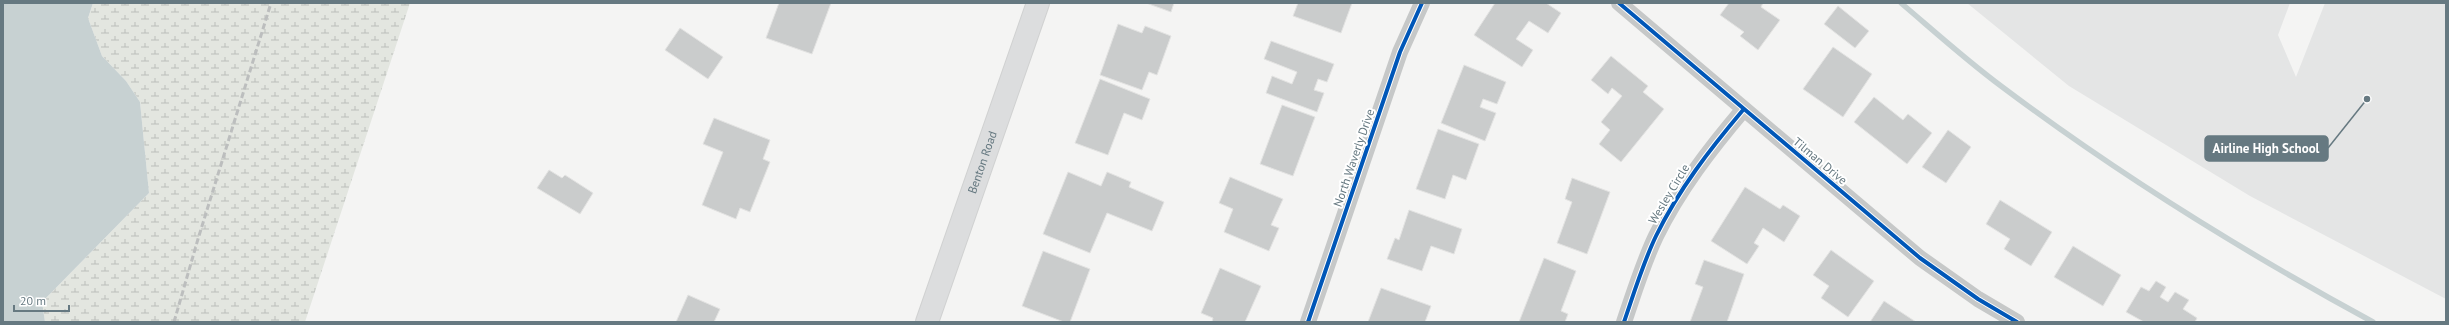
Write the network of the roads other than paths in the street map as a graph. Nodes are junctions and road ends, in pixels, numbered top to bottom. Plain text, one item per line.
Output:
1 (1038, 3) edge
2 (1422, 3) edge
3 (1619, 3) edge
4 (1743, 110) junction
5 (927, 322) edge
6 (1308, 322) edge
7 (1624, 322) edge
8 (2017, 322) edge

1 - 5 main road, Benton Road
2 - 6 street, North Waverly Drive
3 - 4 street, Tilman Drive
4 - 7 street, Wesley Circle
4 - 8 street, Tilman Drive

